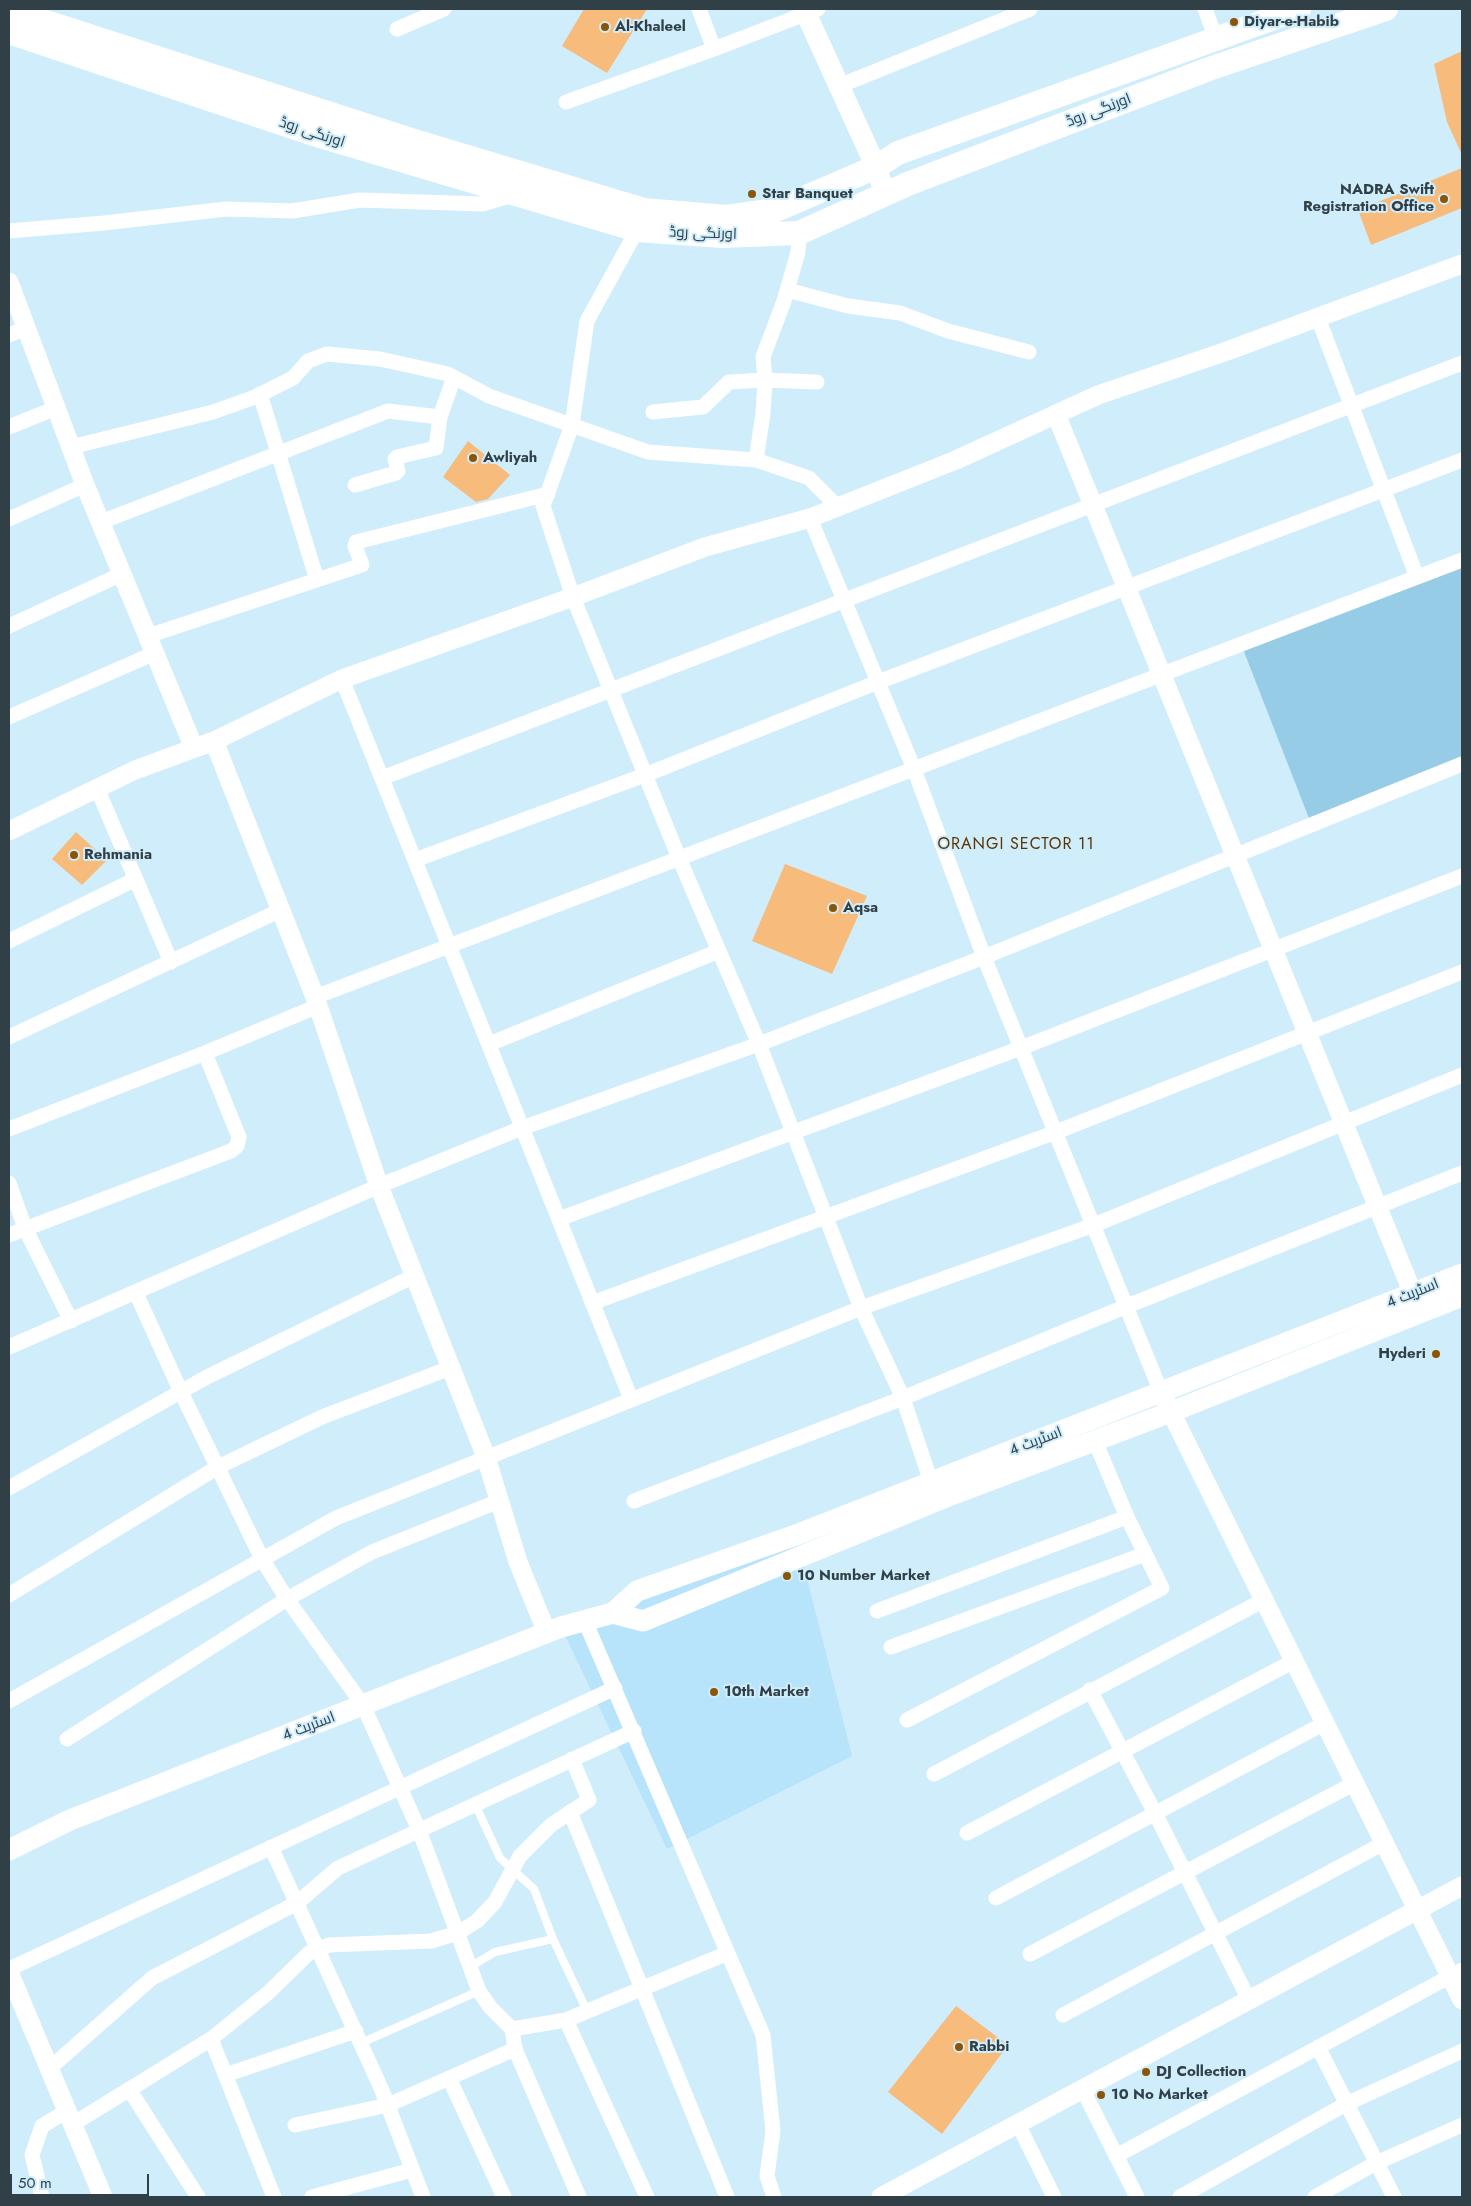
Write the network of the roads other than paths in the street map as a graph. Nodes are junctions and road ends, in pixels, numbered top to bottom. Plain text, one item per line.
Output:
1 (444, 9) edge
2 (699, 9) edge
3 (1030, 9) edge
4 (1205, 9) edge
5 (1299, 9) edge
6 (1386, 9) edge
7 (9, 10) edge
8 (809, 10) edge
9 (397, 29) dead end
10 (9, 32) edge
11 (1216, 38) junction
12 (714, 49) junction
13 (838, 86) junction
14 (566, 102) dead end
15 (876, 167) junction
16 (518, 194) junction
17 (885, 194) junction
18 (9, 230) edge
19 (637, 230) junction
20 (800, 233) junction
21 (1462, 264) edge
22 (9, 282) edge
23 (787, 290) junction
24 (1318, 318) junction
25 (27, 328) junction
26 (9, 336) edge
27 (1029, 352) dead end
28 (1462, 363) edge
29 (454, 377) junction
30 (765, 380) junction
31 (817, 382) dead end
32 (260, 394) junction
33 (1350, 407) junction
34 (56, 408) junction
35 (653, 412) dead end
36 (1056, 414) junction
37 (440, 418) junction
38 (572, 425) junction
39 (9, 428) edge
40 (71, 447) junction
41 (279, 453) junction
42 (756, 460) junction
43 (1462, 460) edge
44 (85, 485) junction
45 (355, 485) dead end
46 (1383, 490) junction
47 (548, 494) junction
48 (1094, 506) junction
49 (838, 507) junction
50 (810, 518) junction
51 (9, 519) edge
52 (100, 522) junction
53 (1462, 560) edge
54 (122, 574) junction
55 (1417, 577) junction
56 (317, 580) junction
57 (1127, 589) junction
58 (573, 597) junction
59 (844, 599) junction
60 (9, 626) edge
61 (151, 645) junction
62 (1162, 674) junction
63 (342, 679) junction
64 (878, 682) junction
65 (610, 689) junction
66 (9, 716) edge
67 (214, 741) junction
68 (194, 748) junction
69 (1462, 764) edge
70 (914, 769) junction
71 (645, 775) junction
72 (382, 778) junction
73 (97, 788) junction
74 (9, 831) edge
75 (1236, 857) junction
76 (679, 858) junction
77 (415, 860) junction
78 (1462, 876) edge
79 (136, 879) junction
80 (281, 910) junction
81 (9, 940) edge
82 (448, 946) junction
83 (1273, 950) junction
84 (718, 951) junction
85 (984, 958) junction
86 (171, 962) junction
87 (1462, 972) edge
88 (317, 1001) junction
89 (1307, 1032) junction
90 (9, 1037) edge
91 (489, 1044) junction
92 (759, 1044) junction
93 (1021, 1048) junction
94 (204, 1053) junction
95 (1462, 1075) edge
96 (1344, 1123) junction
97 (522, 1128) junction
98 (9, 1129) edge
99 (1056, 1132) junction
100 (793, 1133) junction
101 (1462, 1173) edge
102 (9, 1183) edge
103 (379, 1186) junction
104 (1378, 1207) junction
105 (826, 1216) junction
106 (558, 1219) junction
107 (1094, 1225) junction
108 (25, 1228) junction
109 (9, 1234) edge
110 (1462, 1274) edge
111 (414, 1276) junction
112 (136, 1292) junction
113 (1413, 1294) junction
114 (1462, 1296) edge
115 (592, 1303) junction
116 (1127, 1306) junction
117 (861, 1308) junction
118 (71, 1321) junction
119 (9, 1347) edge
120 (450, 1368) junction
121 (181, 1392) junction
122 (1161, 1392) junction
123 (903, 1398) junction
124 (631, 1399) junction
125 (1171, 1412) junction
126 (1095, 1440) junction
127 (486, 1457) junction
128 (218, 1467) junction
129 (932, 1482) junction
130 (9, 1488) edge
131 (499, 1501) junction
132 (634, 1501) dead end
133 (1127, 1517) junction
134 (1145, 1554) junction
135 (262, 1559) junction
136 (9, 1595) edge
137 (287, 1598) junction
138 (1264, 1600) junction
139 (877, 1611) dead end
140 (612, 1613) junction
141 (585, 1621) junction
142 (547, 1633) junction
143 (891, 1647) dead end
144 (1294, 1661) junction
145 (615, 1688) junction
146 (1090, 1690) junction
147 (9, 1700) edge
148 (363, 1705) junction
149 (907, 1720) dead end
150 (1325, 1723) junction
151 (634, 1731) junction
152 (67, 1739) dead end
153 (1122, 1751) junction
154 (572, 1759) junction
155 (934, 1774) dead end
156 (1354, 1783) junction
157 (399, 1787) junction
158 (475, 1804) junction
159 (570, 1812) junction
160 (1155, 1813) junction
161 (419, 1830) junction
162 (967, 1833) dead end
163 (1384, 1843) junction
164 (271, 1846) junction
165 (9, 1850) edge
166 (513, 1869) junction
167 (1184, 1873) junction
168 (1462, 1886) edge
169 (996, 1898) dead end
170 (297, 1902) junction
171 (1417, 1909) junction
172 (458, 1933) junction
173 (1215, 1934) junction
174 (553, 1939) junction
175 (319, 1949) junction
176 (728, 1953) junction
177 (1030, 1954) dead end
178 (470, 1967) junction
179 (9, 1971) edge
180 (1456, 1973) edge
181 (642, 1989) junction
182 (479, 1991) junction
183 (1249, 2000) junction
184 (1462, 2000) edge
185 (587, 2012) junction
186 (1064, 2016) dead end
187 (566, 2020) junction
188 (512, 2029) junction
189 (358, 2037) junction
190 (211, 2039) junction
191 (1318, 2047) junction
192 (515, 2049) junction
193 (1462, 2051) edge
194 (49, 2069) junction
195 (225, 2075) junction
196 (449, 2078) junction
197 (130, 2089) junction
198 (1083, 2090) junction
199 (1346, 2104) junction
200 (388, 2105) junction
201 (70, 2117) junction
202 (1018, 2124) junction
203 (295, 2125) dead end
204 (1462, 2125) edge
205 (1116, 2156) junction
206 (1376, 2163) junction
207 (412, 2170) junction
208 (42, 2197) edge
209 (104, 2197) edge
210 (198, 2197) edge
211 (274, 2197) edge
212 (312, 2197) edge
213 (423, 2197) edge
214 (504, 2197) edge
215 (579, 2197) edge
216 (648, 2197) edge
217 (727, 2197) edge
218 (774, 2197) edge
219 (881, 2197) edge
220 (1054, 2197) edge
221 (1137, 2197) edge
222 (1180, 2197) edge
223 (1315, 2197) edge
224 (1394, 2197) edge

1 - 9 street
2 - 12 street
3 - 13 street
4 - 11 street
5 - 11 main road, اورنگی روڈ
6 - 17 main road, اورنگی روڈ
7 - 15 main road, اورنگی روڈ
8 - 12 street
8 - 13 main road
10 - 16 main road, اورنگی روڈ
11 - 15 main road, اورنگی روڈ
12 - 14 street
13 - 15 main road
15 - 17 main road
16 - 18 street
16 - 19 main road, اورنگی روڈ
17 - 20 main road, اورنگی روڈ
19 - 20 main road, اورنگی روڈ
19 - 38 street
20 - 23 street
21 - 24 street
22 - 25 street
23 - 27 street
23 - 30 street
24 - 33 street
24 - 36 street
25 - 26 street
25 - 34 street
28 - 33 street
29 - 32 street
29 - 37 street
29 - 38 street
30 - 31 street
30 - 35 street
30 - 42 street
32 - 40 street
32 - 41 street
33 - 46 street
33 - 48 street
34 - 39 street
34 - 40 street
36 - 48 street
36 - 49 street
37 - 41 street
37 - 45 street
38 - 42 street
38 - 47 street
40 - 44 street
41 - 52 street
41 - 56 street
42 - 49 street
43 - 46 street
44 - 51 street
44 - 52 street
46 - 55 street
46 - 57 street
47 - 56 street
47 - 58 street
48 - 57 street
48 - 59 street
49 - 50 street
50 - 58 street
50 - 59 street
52 - 54 street
53 - 55 street
54 - 60 street
54 - 61 street
55 - 62 street
56 - 61 street
57 - 62 street
57 - 64 street
58 - 63 street
58 - 65 street
59 - 64 street
59 - 65 street
61 - 66 street
61 - 68 street
62 - 70 street
62 - 75 street
63 - 67 street
63 - 72 street
64 - 70 street
64 - 71 street
65 - 71 street
65 - 72 street
67 - 68 street
67 - 80 street
68 - 73 street
69 - 75 street
70 - 76 street
70 - 85 street
71 - 76 street
71 - 77 street
72 - 77 street
73 - 74 street
73 - 79 street
75 - 83 street
75 - 85 street
76 - 82 street
76 - 84 street
77 - 82 street
78 - 83 street
79 - 81 street
79 - 86 street
80 - 86 street
80 - 88 street
82 - 88 street
82 - 91 street
83 - 89 street
83 - 93 street
84 - 91 street
84 - 92 street
85 - 92 street
85 - 93 street
86 - 90 street
87 - 89 street
88 - 94 street
88 - 103 street
89 - 96 street
89 - 99 street
91 - 97 street
92 - 97 street
92 - 100 street
93 - 99 street
93 - 100 street
94 - 98 street
94 - 108 street
95 - 96 street
96 - 104 street
96 - 107 street
97 - 103 street
97 - 106 street
99 - 105 street
99 - 107 street
100 - 105 street
100 - 106 street
101 - 104 street
102 - 108 street
103 - 111 street
103 - 112 street
104 - 113 street
104 - 116 street
105 - 115 street
105 - 117 street
106 - 115 street
107 - 116 street
107 - 117 street
108 - 109 street
108 - 118 street
110 - 113 main road, اسٹریٹ 4
111 - 120 street
111 - 121 street
112 - 118 street
112 - 121 street
113 - 122 main road, اسٹریٹ 4
114 - 125 main road, اسٹریٹ 4
115 - 124 street
116 - 122 street
116 - 123 street
117 - 123 street
117 - 124 street
118 - 119 street
120 - 127 street
120 - 128 street
121 - 128 street
121 - 130 street
122 - 125 street
122 - 129 main road, اسٹریٹ 4
123 - 129 street
123 - 132 street
124 - 127 street
125 - 126 main road, اسٹریٹ 4
125 - 138 street
126 - 133 street
126 - 140 main road, اسٹریٹ 4
127 - 131 street
127 - 135 street
128 - 135 street
128 - 136 street
129 - 140 main road, اسٹریٹ 4
131 - 137 street
131 - 142 street
133 - 134 street
133 - 139 street
134 - 143 street
134 - 149 street
135 - 137 street
135 - 147 street
137 - 148 street
137 - 152 street
138 - 144 street
138 - 146 street
140 - 141 main road, اسٹریٹ 4
141 - 142 main road, اسٹریٹ 4
141 - 145 street
142 - 148 main road, اسٹریٹ 4
144 - 150 street
144 - 153 street
145 - 151 street
145 - 157 street
146 - 153 street
146 - 155 street
148 - 157 street
148 - 165 main road, اسٹریٹ 4
150 - 156 street
150 - 160 street
151 - 154 street
151 - 176 street
153 - 160 street
153 - 162 street
154 - 158 street
154 - 159 street
156 - 163 street
156 - 167 street
157 - 161 street
157 - 164 street
158 - 161 street
158 - 166 lane
159 - 166 street
159 - 181 street
160 - 167 street
160 - 169 street
161 - 170 street
161 - 172 street
163 - 171 street
163 - 173 street
164 - 170 street
164 - 179 street
166 - 172 street
166 - 174 lane
167 - 173 street
167 - 177 street
168 - 171 street
170 - 175 street
170 - 194 street
171 - 180 street
171 - 183 street
172 - 175 street
172 - 178 street
173 - 183 street
173 - 186 street
174 - 178 lane
174 - 185 lane
175 - 189 street
175 - 190 street
176 - 181 street
176 - 218 street
178 - 182 street
179 - 194 street
180 - 184 street
180 - 191 street
181 - 185 street
181 - 217 street
182 - 188 street
182 - 189 lane
183 - 198 street
185 - 187 street
187 - 188 street
187 - 216 street
188 - 192 street
189 - 195 street
189 - 200 street
190 - 195 street
190 - 197 street
191 - 199 street
191 - 205 street
192 - 196 street
192 - 215 street
193 - 199 street
194 - 201 street
195 - 211 street
196 - 200 street
196 - 214 street
197 - 201 street
197 - 210 street
198 - 202 street
198 - 205 street
199 - 206 street
199 - 222 street
200 - 203 street
200 - 207 street
201 - 208 street
201 - 209 street
202 - 219 street
202 - 220 street
204 - 206 street
205 - 221 street
206 - 223 street
206 - 224 street
207 - 212 street
207 - 213 street

